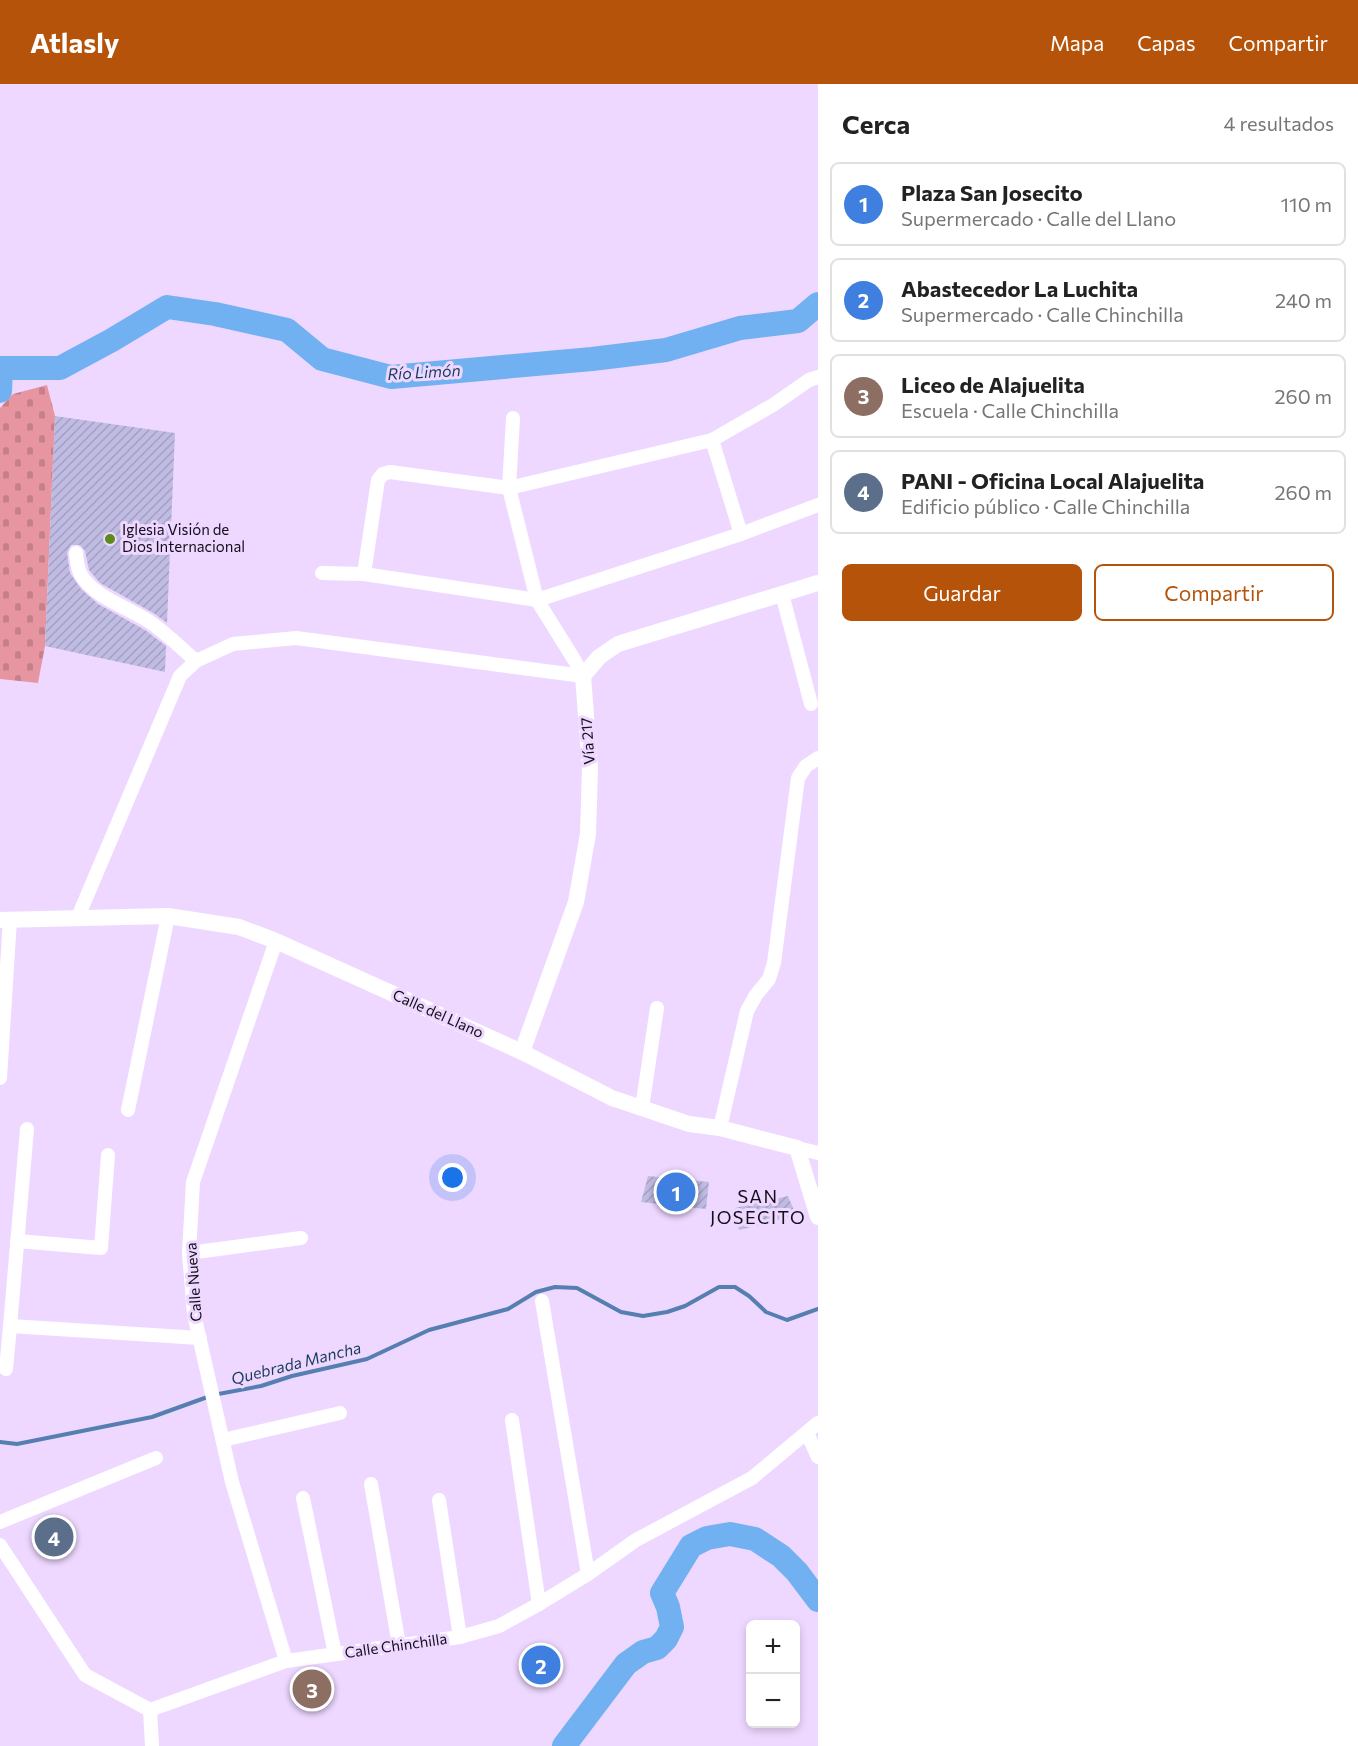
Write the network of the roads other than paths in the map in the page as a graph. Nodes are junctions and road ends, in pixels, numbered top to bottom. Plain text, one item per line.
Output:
1 (818, 377) edge
2 (513, 418) dead end
3 (712, 440) junction
4 (509, 488) junction
5 (818, 505) edge
6 (741, 534) junction
7 (76, 553) dead end
8 (322, 573) dead end
9 (364, 574) junction
10 (818, 583) edge
11 (782, 594) junction
12 (537, 600) junction
13 (196, 661) junction
14 (583, 676) junction
15 (811, 704) dead end
16 (818, 758) edge
17 (168, 916) junction
18 (78, 917) junction
19 (5, 920) edge
20 (276, 942) junction
21 (657, 1008) dead end
22 (522, 1052) junction
23 (0, 1078) edge
24 (642, 1108) junction
25 (128, 1110) dead end
26 (720, 1128) junction
27 (27, 1129) dead end
28 (797, 1148) junction
29 (818, 1153) edge
30 (108, 1155) dead end
31 (818, 1217) edge
32 (301, 1238) dead end
33 (17, 1242) junction
34 (189, 1253) junction
35 (542, 1301) dead end
36 (10, 1326) junction
37 (200, 1338) junction
38 (6, 1370) dead end
39 (340, 1413) dead end
40 (512, 1420) dead end
41 (818, 1423) edge
42 (807, 1433) junction
43 (223, 1440) junction
44 (818, 1457) edge
45 (156, 1458) dead end
46 (371, 1484) dead end
47 (303, 1497) dead end
48 (439, 1500) dead end
49 (0, 1522) edge
50 (0, 1545) edge
51 (588, 1574) junction
52 (539, 1604) junction
53 (460, 1637) junction
54 (399, 1645) junction
55 (335, 1654) junction
56 (286, 1661) junction
57 (150, 1710) junction
58 (152, 1746) edge

1 - 3 street
2 - 4 street
3 - 4 street
3 - 6 street
4 - 9 street
4 - 12 street
5 - 6 street
6 - 12 street
7 - 13 street
8 - 9 street
9 - 12 street
10 - 11 main road
11 - 14 main road
11 - 15 street
12 - 14 street
13 - 14 street
13 - 18 street
14 - 22 main road, Vía 217
16 - 26 street
17 - 18 main road, Calle del Llano
17 - 20 main road, Calle del Llano
17 - 25 street
18 - 19 main road, Calle del Llano
19 - 23 street
20 - 22 main road, Calle del Llano
20 - 34 street, Calle Nueva
21 - 24 street
22 - 24 main road, Calle del Llano
24 - 26 main road, Calle del Llano
26 - 28 main road, Calle del Llano
27 - 33 street
28 - 29 street
28 - 31 main road
30 - 33 street
32 - 34 street
33 - 36 street
34 - 37 street, Calle Nueva
35 - 51 street
36 - 37 street
36 - 38 street
37 - 43 street, Calle Nueva
39 - 43 street
40 - 52 street
41 - 42 street, Calle Chinchilla
42 - 44 street
42 - 51 street, Calle Chinchilla
43 - 56 street, Calle Nueva
45 - 49 street
46 - 54 street
47 - 55 street
48 - 53 street
50 - 57 street
51 - 52 street, Calle Chinchilla
52 - 53 street, Calle Chinchilla
53 - 54 street, Calle Chinchilla
54 - 55 street, Calle Chinchilla
55 - 56 street, Calle Chinchilla
56 - 57 street, Calle Chinchilla
57 - 58 street

